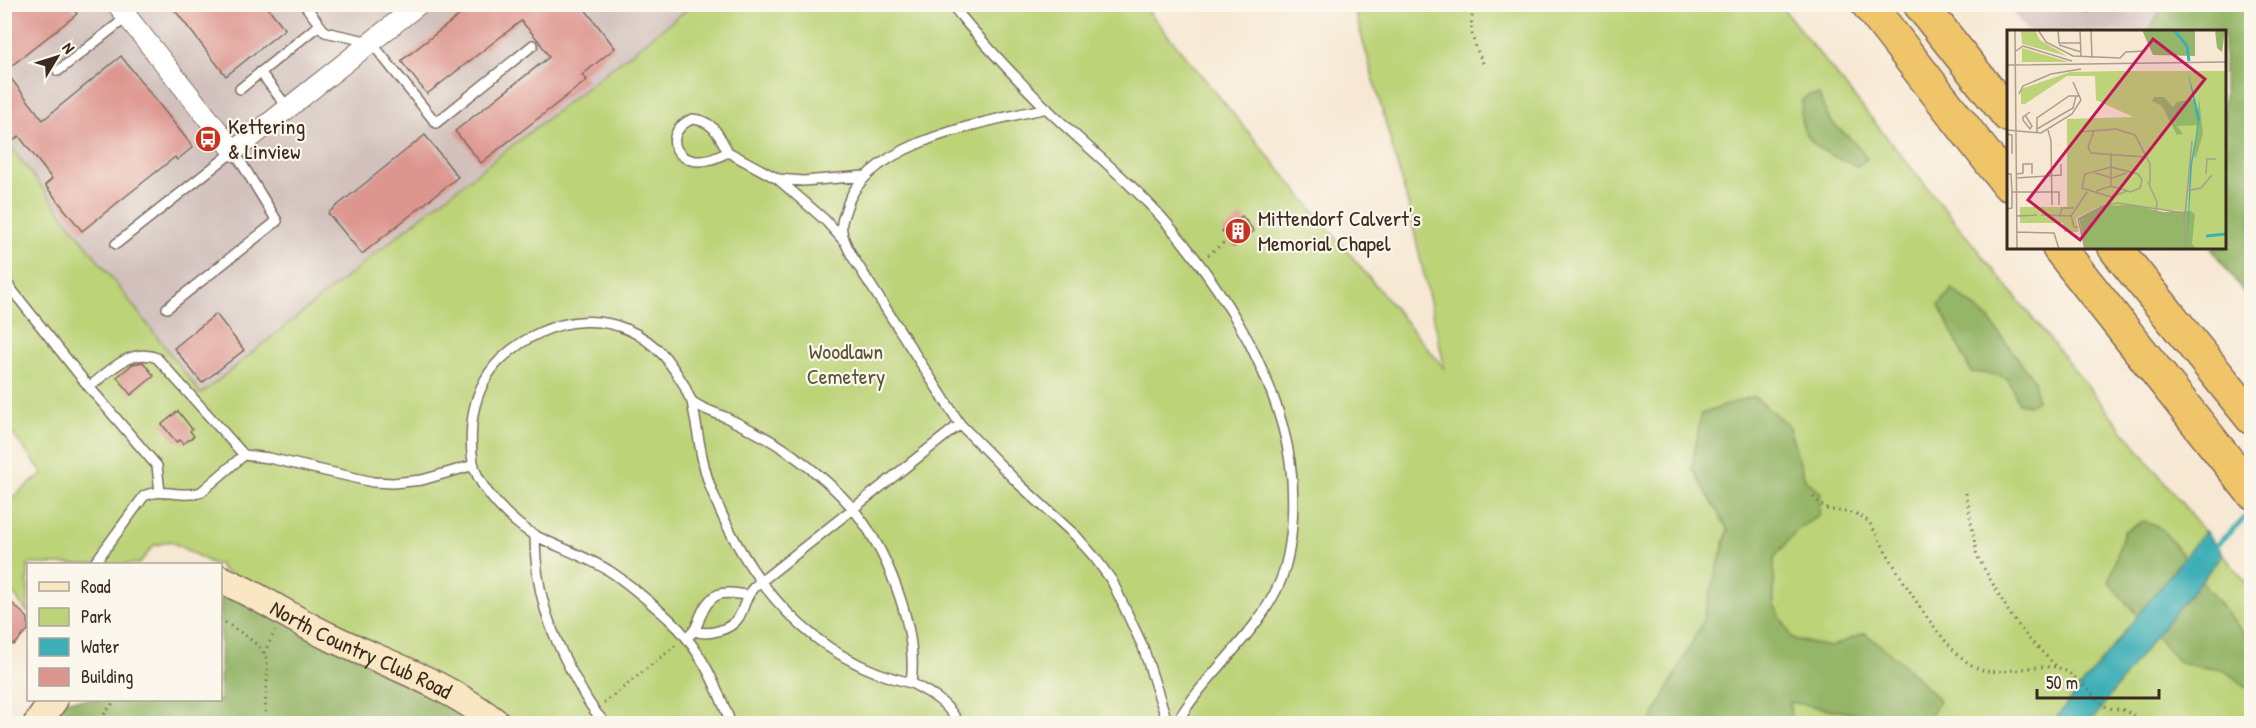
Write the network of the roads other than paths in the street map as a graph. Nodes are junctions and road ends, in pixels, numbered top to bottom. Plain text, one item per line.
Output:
1 (304, 4) edge
2 (418, 4) edge
3 (951, 4) edge
4 (1868, 4) edge
5 (1920, 4) edge
6 (122, 11) edge
7 (319, 25) junction
8 (371, 42) junction
9 (533, 45) dead end
10 (58, 71) dead end
11 (260, 72) junction
12 (240, 89) dead end
13 (288, 108) junction
14 (1047, 108) junction
15 (2007, 114) edge
16 (234, 151) junction
17 (728, 152) junction
18 (865, 176) junction
19 (778, 179) junction
20 (2007, 183) edge
21 (845, 242) junction
22 (116, 244) dead end
23 (2060, 249) edge
24 (2116, 249) edge
25 (4, 280) edge
26 (167, 308) dead end
27 (89, 387) junction
28 (692, 402) junction
29 (2252, 418) edge
30 (960, 424) junction
31 (244, 456) junction
32 (474, 465) junction
33 (160, 492) junction
34 (2252, 492) edge
35 (853, 509) junction
36 (536, 536) junction
37 (95, 563) edge
38 (222, 580) edge
39 (760, 583) junction
40 (746, 595) junction
41 (691, 634) junction
42 (911, 683) junction
43 (53, 701) edge
44 (37, 723) edge
45 (498, 723) edge
46 (606, 723) edge
47 (731, 723) edge
48 (959, 723) edge
49 (1168, 723) edge
50 (1176, 723) edge

1 - 7 lane
2 - 8 street
3 - 14 lane
4 - 20 highway
5 - 15 highway
6 - 10 lane
6 - 16 street
7 - 8 lane
7 - 11 lane
8 - 9 lane
8 - 13 street
11 - 12 lane
11 - 13 lane
13 - 16 street
14 - 18 lane
14 - 50 lane
16 - 22 lane
16 - 26 lane
17 - 17 lane
17 - 19 lane
18 - 19 lane
18 - 21 lane
19 - 21 lane
21 - 30 lane
23 - 34 highway
24 - 29 highway
25 - 27 lane
27 - 31 lane
27 - 33 lane
28 - 32 lane
28 - 35 lane
28 - 39 lane
30 - 35 lane
30 - 49 lane
31 - 32 lane
31 - 33 lane
32 - 36 lane
33 - 37 lane
35 - 39 lane
35 - 42 lane
36 - 41 lane
36 - 46 lane
38 - 45 street, North Country Club Road
39 - 40 lane
39 - 42 lane
40 - 41 lane
40 - 41 lane
41 - 47 lane
42 - 48 lane
43 - 44 street

